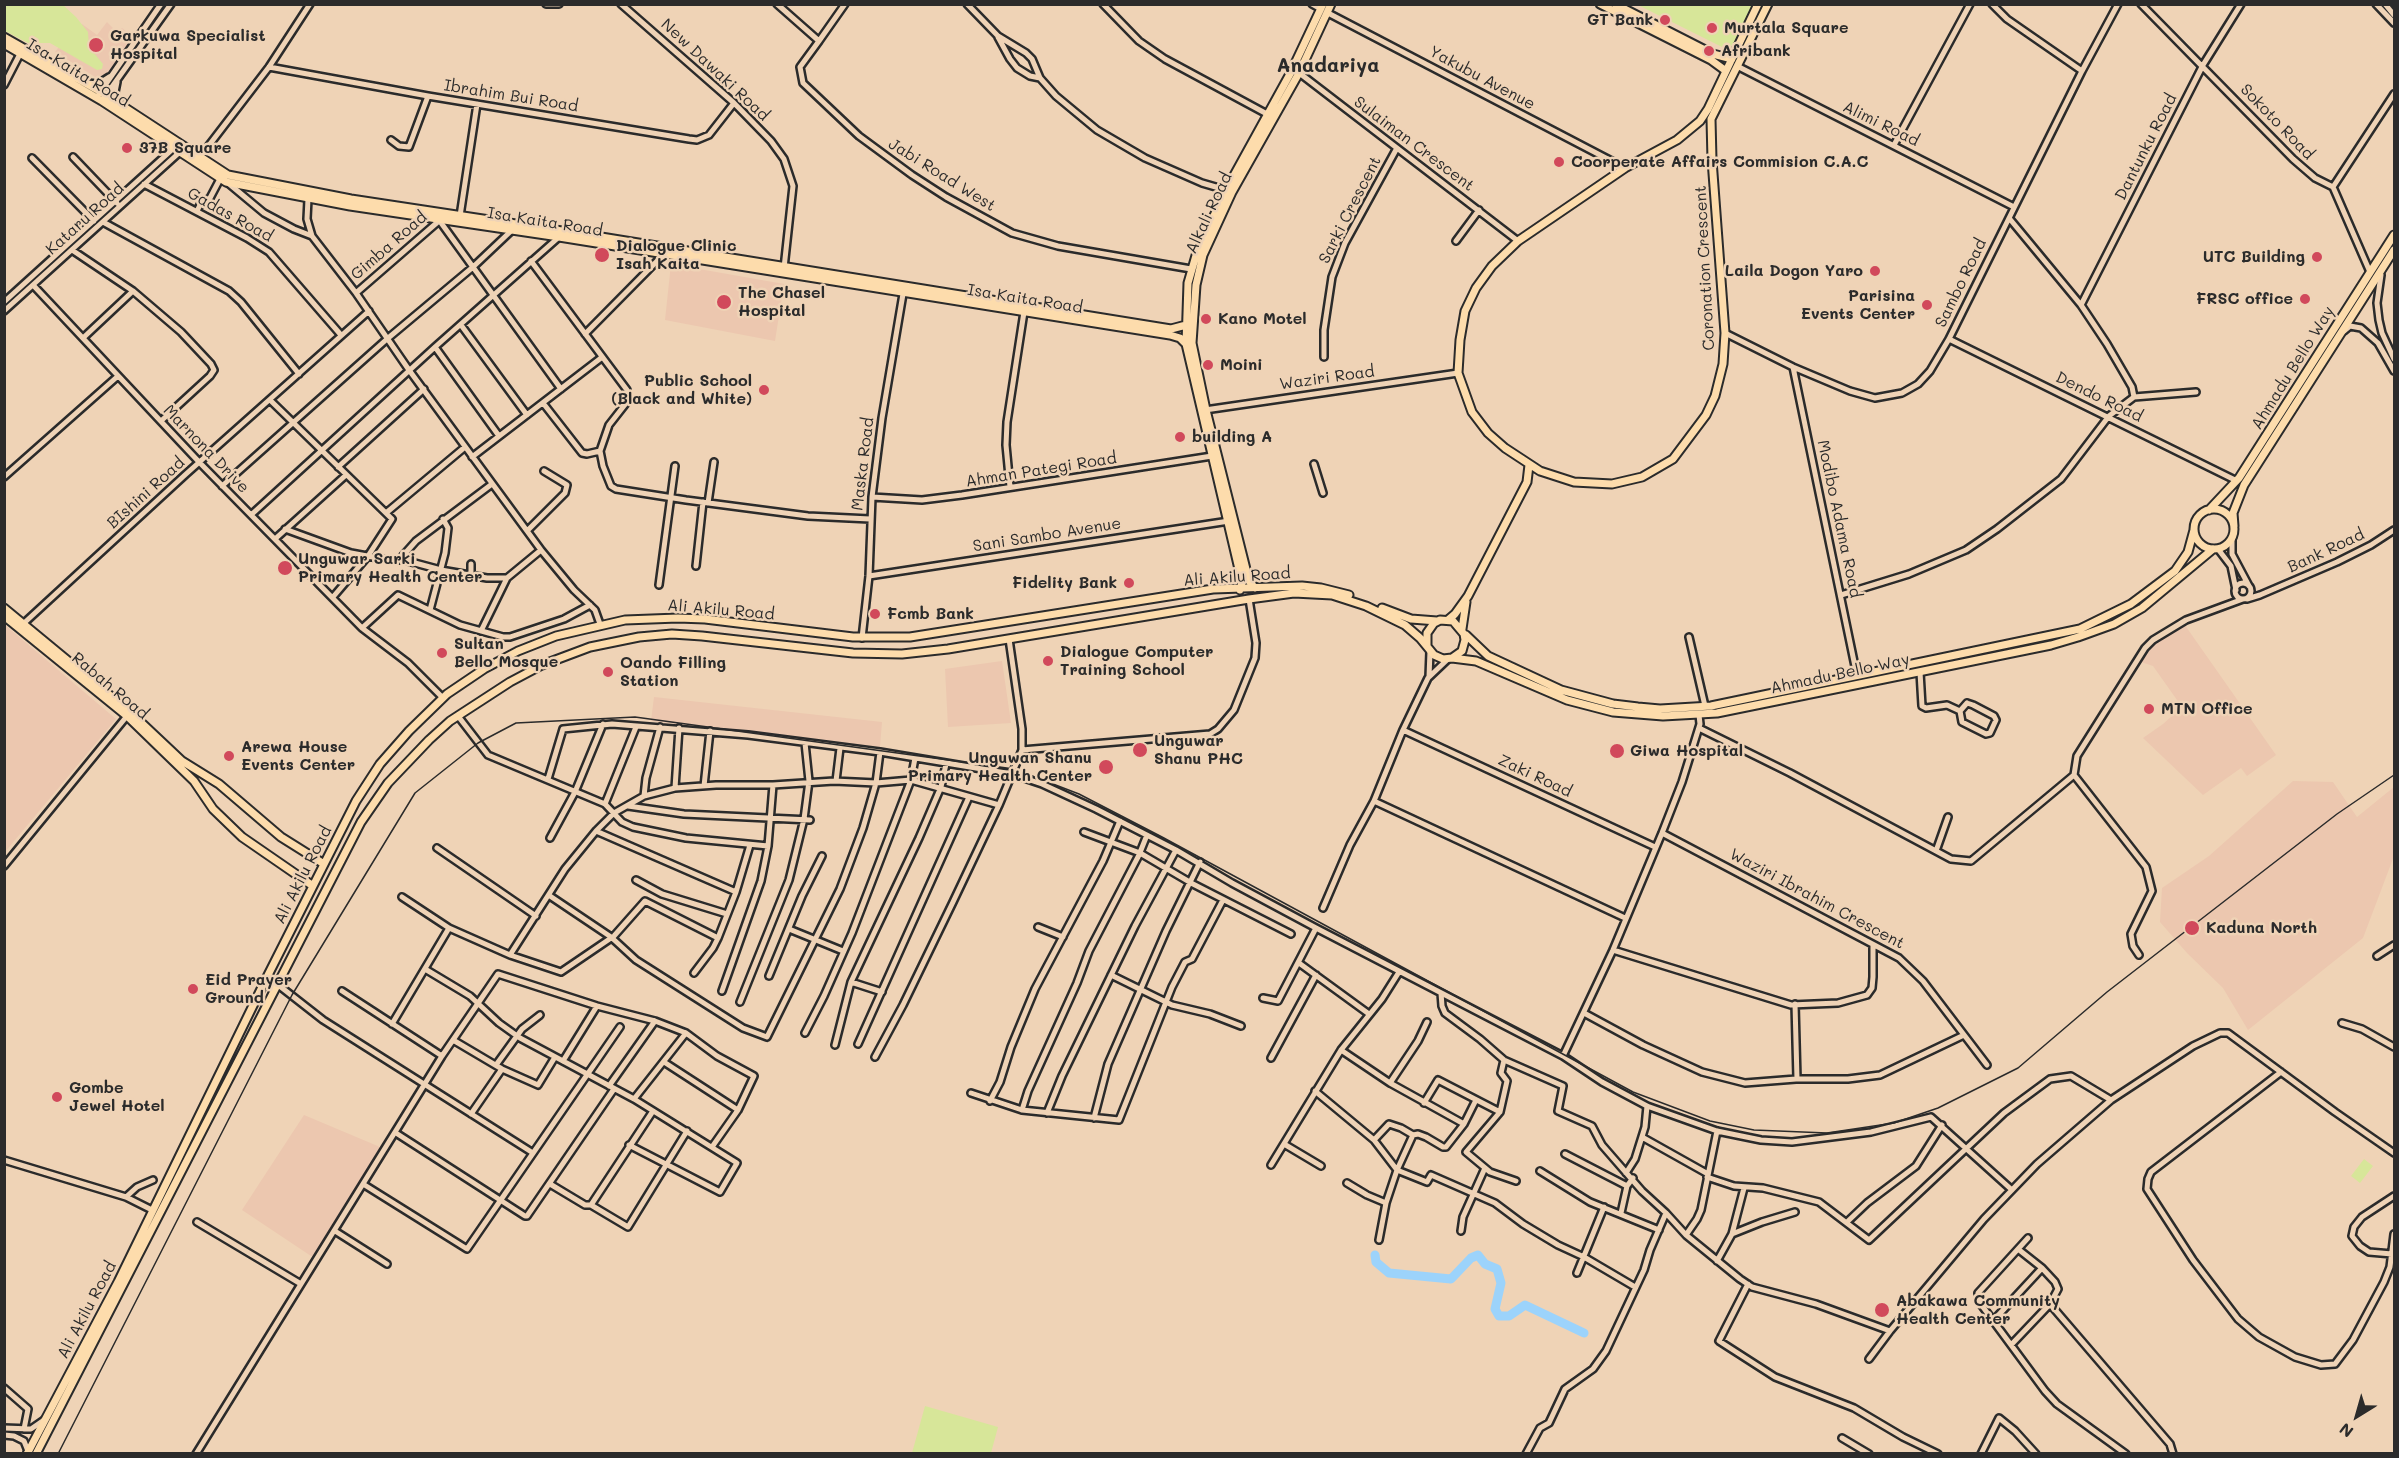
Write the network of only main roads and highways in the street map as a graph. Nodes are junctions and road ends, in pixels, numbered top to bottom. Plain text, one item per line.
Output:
1 (1331, 4) edge
2 (1600, 4) edge
3 (1615, 4) edge
4 (1758, 4) edge
5 (1768, 4) edge
6 (1324, 9) edge
7 (4, 37) edge
8 (4, 44) edge
9 (1732, 59) junction
10 (1296, 70) junction
11 (1726, 71) junction
12 (101, 97) junction
13 (1692, 127) junction
14 (1711, 142) junction
15 (179, 148) junction
16 (351, 203) junction
17 (538, 231) junction
18 (2394, 235) edge
19 (2394, 250) edge
20 (704, 258) junction
21 (1087, 319) junction
22 (1186, 325) junction
23 (1186, 344) junction
24 (1203, 411) junction
25 (1529, 465) junction
26 (1540, 471) junction
27 (1527, 482) junction
28 (2209, 510) junction
29 (2234, 526) junction
30 (2194, 530) junction
31 (2216, 549) junction
32 (1255, 588) junction
33 (1240, 590) junction
34 (1468, 596) junction
35 (4, 608) edge
36 (4, 616) edge
37 (1444, 620) junction
38 (1463, 631) junction
39 (1429, 649) junction
40 (1450, 658) junction
41 (324, 864) junction
42 (313, 886) junction
43 (98, 1318) junction
44 (106, 1322) junction
45 (28, 1452) edge
46 (36, 1454) edge

1 - 6 main road, Alkali Road
2 - 11 main road
3 - 9 main road
4 - 9 main road, Coronation Crescent
5 - 14 main road, Coronation Crescent
6 - 10 main road, Alkali Road
7 - 12 main road, Isa Kaita Road
8 - 12 main road, Isa Kaita Road
9 - 11 main road, Coronation Crescent
10 - 22 main road, Alkali Road
10 - 24 main road, Alkali Road
11 - 13 main road, Coronation Crescent
12 - 15 main road, Isa Kaita Road
12 - 15 main road, Isa Kaita Road
13 - 14 main road
13 - 25 main road, Coronation Crescent
14 - 26 main road, Coronation Crescent
15 - 16 main road, Isa Kaita Road
15 - 16 main road, Isa Kaita Road
16 - 17 main road, Isa Kaita Road
16 - 17 main road, Isa Kaita Road
17 - 20 main road, Isa Kaita Road
17 - 20 main road, Isa Kaita Road
18 - 28 main road, Ahmadu Bello Way
19 - 29 main road, Ahmadu Bello Way
20 - 21 main road, Isa Kaita Road
20 - 21 main road, Isa Kaita Road
21 - 22 main road, Isa Kaita Road
21 - 23 main road, Isa Kaita Road
22 - 23 main road, Alkali Road
23 - 24 main road, Alkali Road
24 - 32 main road, Alkali Road
24 - 33 main road, Alkali Road
25 - 26 main road, Coronation Crescent
25 - 27 main road
26 - 27 main road
27 - 34 main road
28 - 29 main road
28 - 30 main road
29 - 31 main road
30 - 31 main road
30 - 38 main road, Ahmadu Bello Way
31 - 40 main road, Ahmadu Bello Way
32 - 33 main road, Ali Akilu Road
32 - 37 main road, Ali Akilu Road
33 - 41 main road, Ali Akilu Road
34 - 37 main road
34 - 38 main road
35 - 41 main road, Rabah Road
36 - 42 main road, Rabah Road
37 - 38 main road
37 - 39 main road
38 - 40 main road
39 - 40 main road
39 - 44 main road, Ali Akilu Road
41 - 42 main road, Ali Akilu Road
42 - 43 main road, Ali Akilu Road
43 - 44 main road
43 - 45 main road, Ali Akilu Road
44 - 46 main road, Ali Akilu Road

